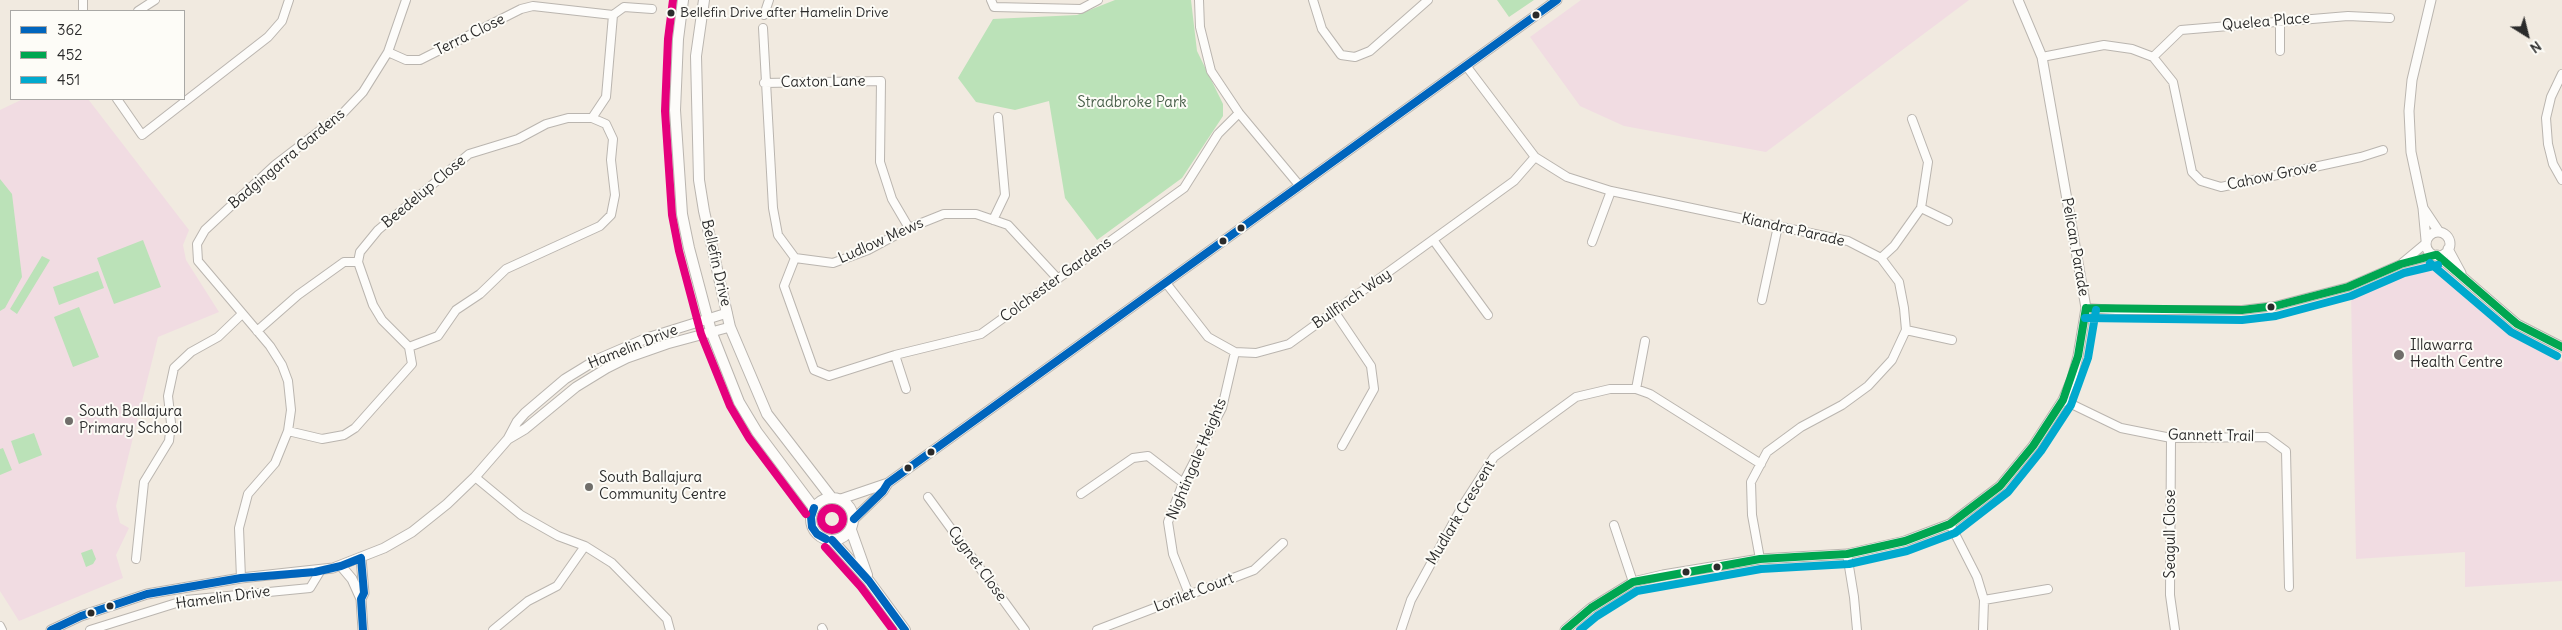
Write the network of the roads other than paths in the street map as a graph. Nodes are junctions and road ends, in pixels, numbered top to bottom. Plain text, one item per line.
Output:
1 (155, 0) edge
2 (289, 0) edge
3 (406, 0) edge
4 (683, 0) edge
5 (704, 0) edge
6 (769, 0) edge
7 (991, 0) edge
8 (1098, 0) edge
9 (1199, 0) edge
10 (1313, 0) edge
11 (1428, 0) edge
12 (1557, 0) edge
13 (2018, 0) edge
14 (2432, 0) edge
15 (652, 9) dead end
16 (140, 10) edge
17 (612, 15) junction
18 (764, 15) dead end
19 (2390, 18) dead end
20 (2280, 21) junction
21 (762, 28) dead end
22 (2280, 51) dead end
23 (388, 52) junction
24 (2042, 57) junction
25 (2153, 57) junction
26 (1467, 67) junction
27 (2562, 74) edge
28 (764, 83) junction
29 (118, 100) edge
30 (1238, 113) junction
31 (998, 117) dead end
32 (592, 118) junction
33 (1912, 119) dead end
34 (2383, 150) dead end
35 (1535, 157) junction
36 (2562, 180) edge
37 (1299, 185) junction
38 (1611, 192) junction
39 (1921, 208) junction
40 (2423, 208) junction
41 (993, 220) junction
42 (1948, 221) dead end
43 (1778, 226) junction
44 (909, 228) junction
45 (2439, 232) junction
46 (1434, 241) junction
47 (2426, 241) junction
48 (1592, 242) dead end
49 (2448, 249) junction
50 (2436, 255) junction
51 (795, 258) junction
52 (1881, 258) junction
53 (358, 262) junction
54 (2401, 264) junction
55 (2464, 278) junction
56 (1058, 279) junction
57 (1166, 283) junction
58 (1762, 300) dead end
59 (2086, 308) junction
60 (1334, 311) junction
61 (242, 314) junction
62 (727, 314) junction
63 (1488, 315) dead end
64 (708, 318) junction
65 (730, 327) junction
66 (1906, 330) junction
67 (256, 331) junction
68 (711, 331) junction
69 (1952, 340) dead end
70 (1645, 341) dead end
71 (409, 347) junction
72 (2562, 347) edge
73 (1234, 352) junction
74 (896, 355) junction
75 (906, 389) dead end
76 (1636, 389) junction
77 (2063, 400) junction
78 (288, 432) junction
79 (2171, 438) junction
80 (508, 439) junction
81 (1342, 446) dead end
82 (1761, 464) junction
83 (475, 477) junction
84 (888, 483) junction
85 (1184, 483) junction
86 (1082, 494) dead end
87 (928, 497) dead end
88 (836, 498) junction
89 (814, 508) junction
90 (854, 519) junction
91 (1950, 524) junction
92 (1614, 525) dead end
93 (851, 530) junction
94 (832, 540) junction
95 (1283, 543) dead end
96 (585, 546) junction
97 (1847, 554) junction
98 (360, 558) junction
99 (136, 559) dead end
100 (1760, 559) junction
101 (342, 566) junction
102 (321, 570) junction
103 (241, 578) junction
104 (869, 581) junction
105 (1633, 582) junction
106 (2289, 587) dead end
107 (2048, 589) dead end
108 (1189, 594) junction
109 (361, 599) junction
110 (1984, 600) junction
111 (0, 626) edge
112 (2, 630) edge
113 (51, 630) edge
114 (90, 630) edge
115 (363, 630) edge
116 (493, 630) edge
117 (670, 630) edge
118 (905, 630) edge
119 (1025, 630) edge
120 (1097, 630) edge
121 (1400, 630) edge
122 (1565, 630) edge
123 (1857, 630) edge
124 (1983, 630) edge
125 (2175, 630) edge

1 - 16 street
2 - 29 street
3 - 23 street, Badgingarra Gardens
4 - 64 main road, Bellefin Drive
5 - 62 main road, Bellefin Drive
6 - 18 street
7 - 8 street
9 - 30 street
10 - 11 street
12 - 26 street
13 - 24 street, Pelican Parade
14 - 40 street
15 - 17 street, Terra Close
17 - 23 street, Terra Close
17 - 32 street
19 - 20 street, Quelea Place
20 - 22 street
20 - 25 street, Quelea Place
21 - 28 street
23 - 61 street, Badgingarra Gardens
24 - 25 street
24 - 59 street, Pelican Parade
25 - 34 street, Cahow Grove
26 - 35 street, Kiandra Parade
26 - 37 street
27 - 36 street
28 - 44 street, Caxton Lane
28 - 51 street
30 - 37 street
30 - 56 street, Colchester Gardens
31 - 41 street
32 - 53 street, Beedelup Close
32 - 71 street
33 - 39 street
35 - 38 street, Kiandra Parade
35 - 46 street, Bullfinch Way
37 - 57 street
38 - 43 street, Kiandra Parade
38 - 48 street
39 - 42 street
39 - 52 street
40 - 45 street
40 - 47 street
41 - 44 street, Ludlow Mews
41 - 56 street, Ludlow Mews
43 - 52 street, Kiandra Parade
43 - 58 street
44 - 51 street, Ludlow Mews
45 - 47 street
45 - 49 street
46 - 60 street, Bullfinch Way
46 - 63 street
47 - 50 street
47 - 54 street
49 - 50 street
49 - 55 street
50 - 54 street
50 - 55 street
51 - 74 street, Colchester Gardens
52 - 66 street, Kiandra Parade
53 - 67 street
53 - 71 street
54 - 59 street
55 - 72 street
56 - 74 street, Colchester Gardens
57 - 73 street, Bullfinch Way
57 - 84 street
59 - 77 street, Pelican Parade
60 - 73 street, Bullfinch Way
60 - 81 street
61 - 67 street, Badgingarra Gardens
61 - 99 street
62 - 64 street, Hamelin Drive
62 - 65 main road, Bellefin Drive
64 - 68 main road, Bellefin Drive
64 - 80 street, Hamelin Drive
65 - 68 street, Hamelin Drive
65 - 88 main road, Bellefin Drive
66 - 69 street
66 - 82 street
67 - 78 street, Badgingarra Gardens
68 - 80 street, Hamelin Drive
68 - 89 main road, Bellefin Drive
70 - 76 street
71 - 78 street
73 - 85 street, Nightingale Heights
74 - 75 street
76 - 82 street, Mudlark Crescent
76 - 121 street, Mudlark Crescent
77 - 79 street, Gannett Trail
77 - 91 street, Pelican Parade
78 - 103 street, Badgingarra Gardens
79 - 106 street, Gannett Trail
79 - 125 street, Seagull Close
80 - 83 street, Hamelin Drive
82 - 100 street
83 - 96 street
83 - 98 street, Hamelin Drive
84 - 88 street
84 - 90 street
85 - 86 street
85 - 108 street, Nightingale Heights
87 - 119 street, Cygnet Close
88 - 89 main road
88 - 90 main road
89 - 94 main road
90 - 93 main road
91 - 97 street, Pelican Parade
91 - 110 street
92 - 105 street
93 - 94 main road
93 - 104 main road
94 - 104 main road
95 - 108 street, Lorilet Court
96 - 116 street
96 - 117 street
97 - 100 street, Pelican Parade
97 - 123 street
98 - 101 street, Hamelin Drive
98 - 109 street
100 - 105 street, Pelican Parade
101 - 102 street, Hamelin Drive
101 - 109 street
102 - 103 street, Hamelin Drive
102 - 114 street, Hamelin Drive
103 - 113 street, Hamelin Drive
104 - 118 main road
105 - 122 street, Pelican Parade
107 - 110 street
108 - 120 street, Lorilet Court
109 - 115 street
110 - 124 street
111 - 112 street

